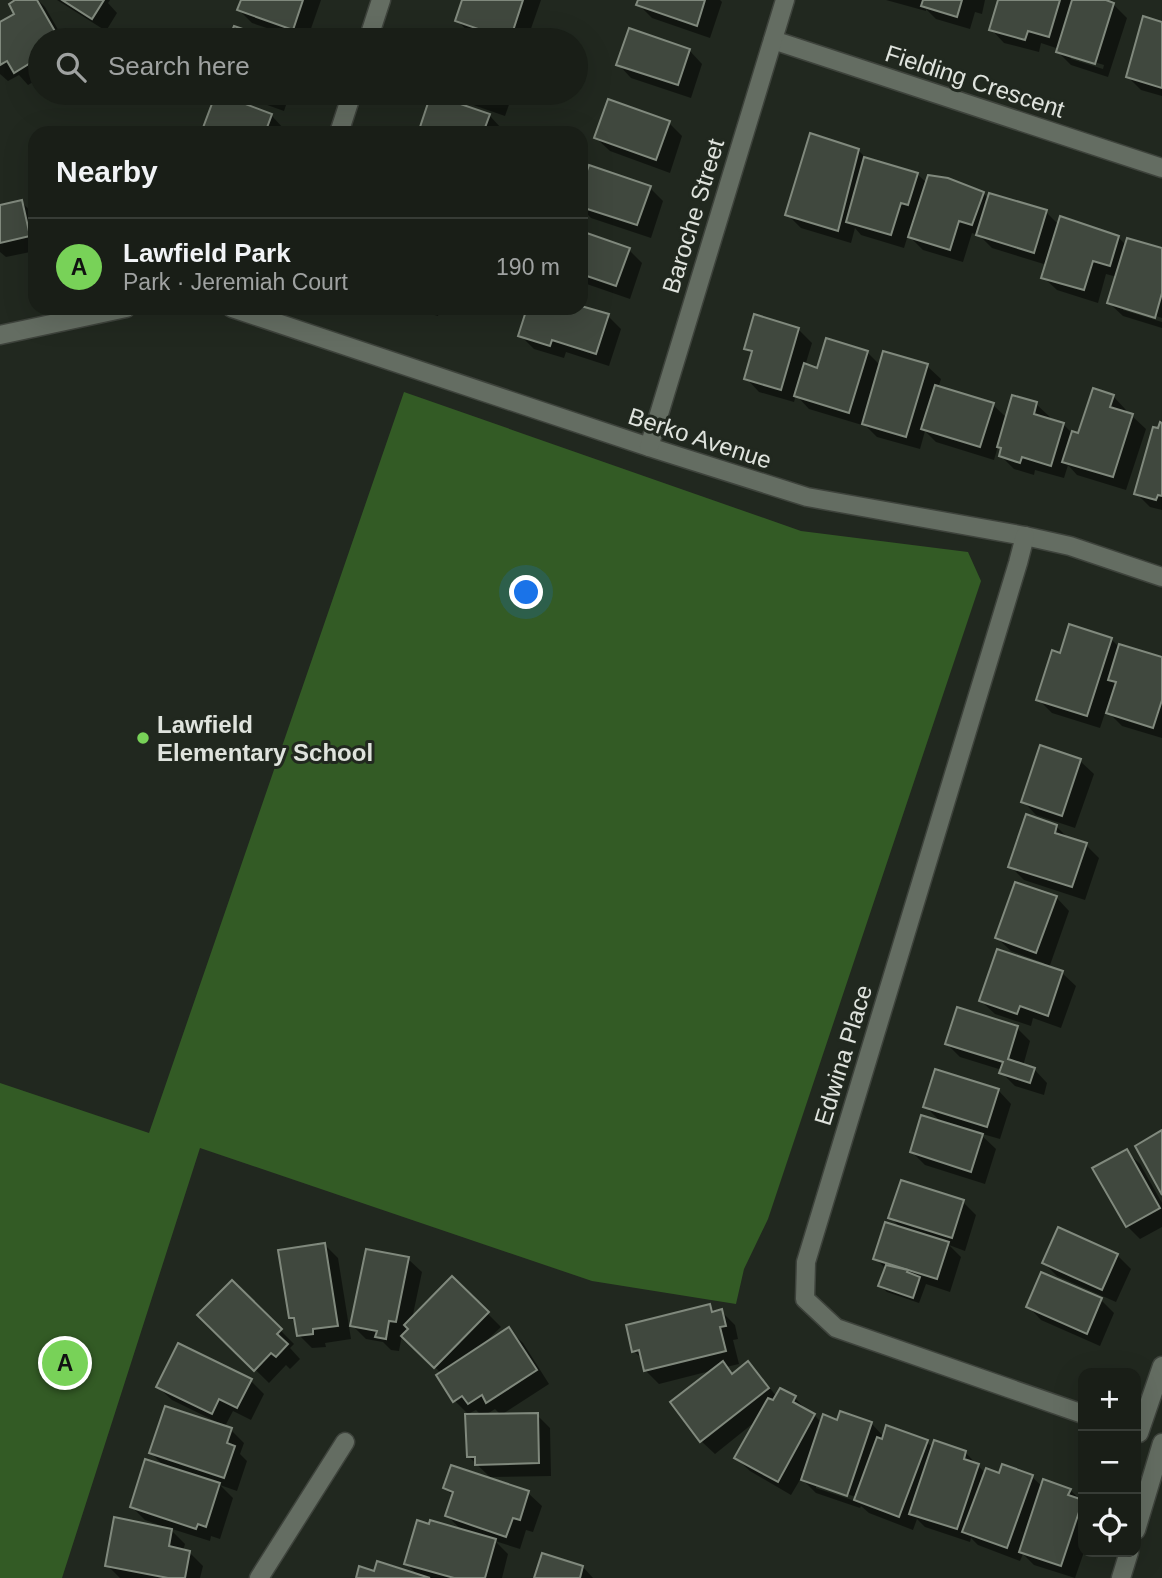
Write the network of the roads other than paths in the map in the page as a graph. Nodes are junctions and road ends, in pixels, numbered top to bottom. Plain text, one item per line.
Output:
1 (381, 0) edge
2 (785, 0) edge
3 (372, 28) edge
4 (773, 40) junction
5 (348, 105) edge
6 (341, 126) edge
7 (1162, 168) edge
8 (93, 315) edge
9 (280, 316) edge
10 (0, 335) edge
11 (649, 447) junction
12 (1024, 536) junction
13 (1162, 577) edge
14 (1162, 1366) edge
15 (1078, 1412) edge
16 (1138, 1431) edge
17 (1141, 1434) edge
18 (345, 1442) dead end
19 (1162, 1442) edge
20 (1141, 1513) edge
21 (1127, 1557) edge
22 (259, 1578) edge
23 (1121, 1578) edge

1 - 3 street
2 - 4 street, Baroche Street
4 - 7 street, Fielding Crescent
4 - 11 street, Baroche Street
5 - 6 street
8 - 10 street
9 - 11 street, Berko Avenue
11 - 12 street, Berko Avenue
12 - 13 street, Berko Avenue
12 - 15 street, Edwina Place
14 - 16 street
17 - 19 street
18 - 22 street
19 - 20 street
21 - 23 street

